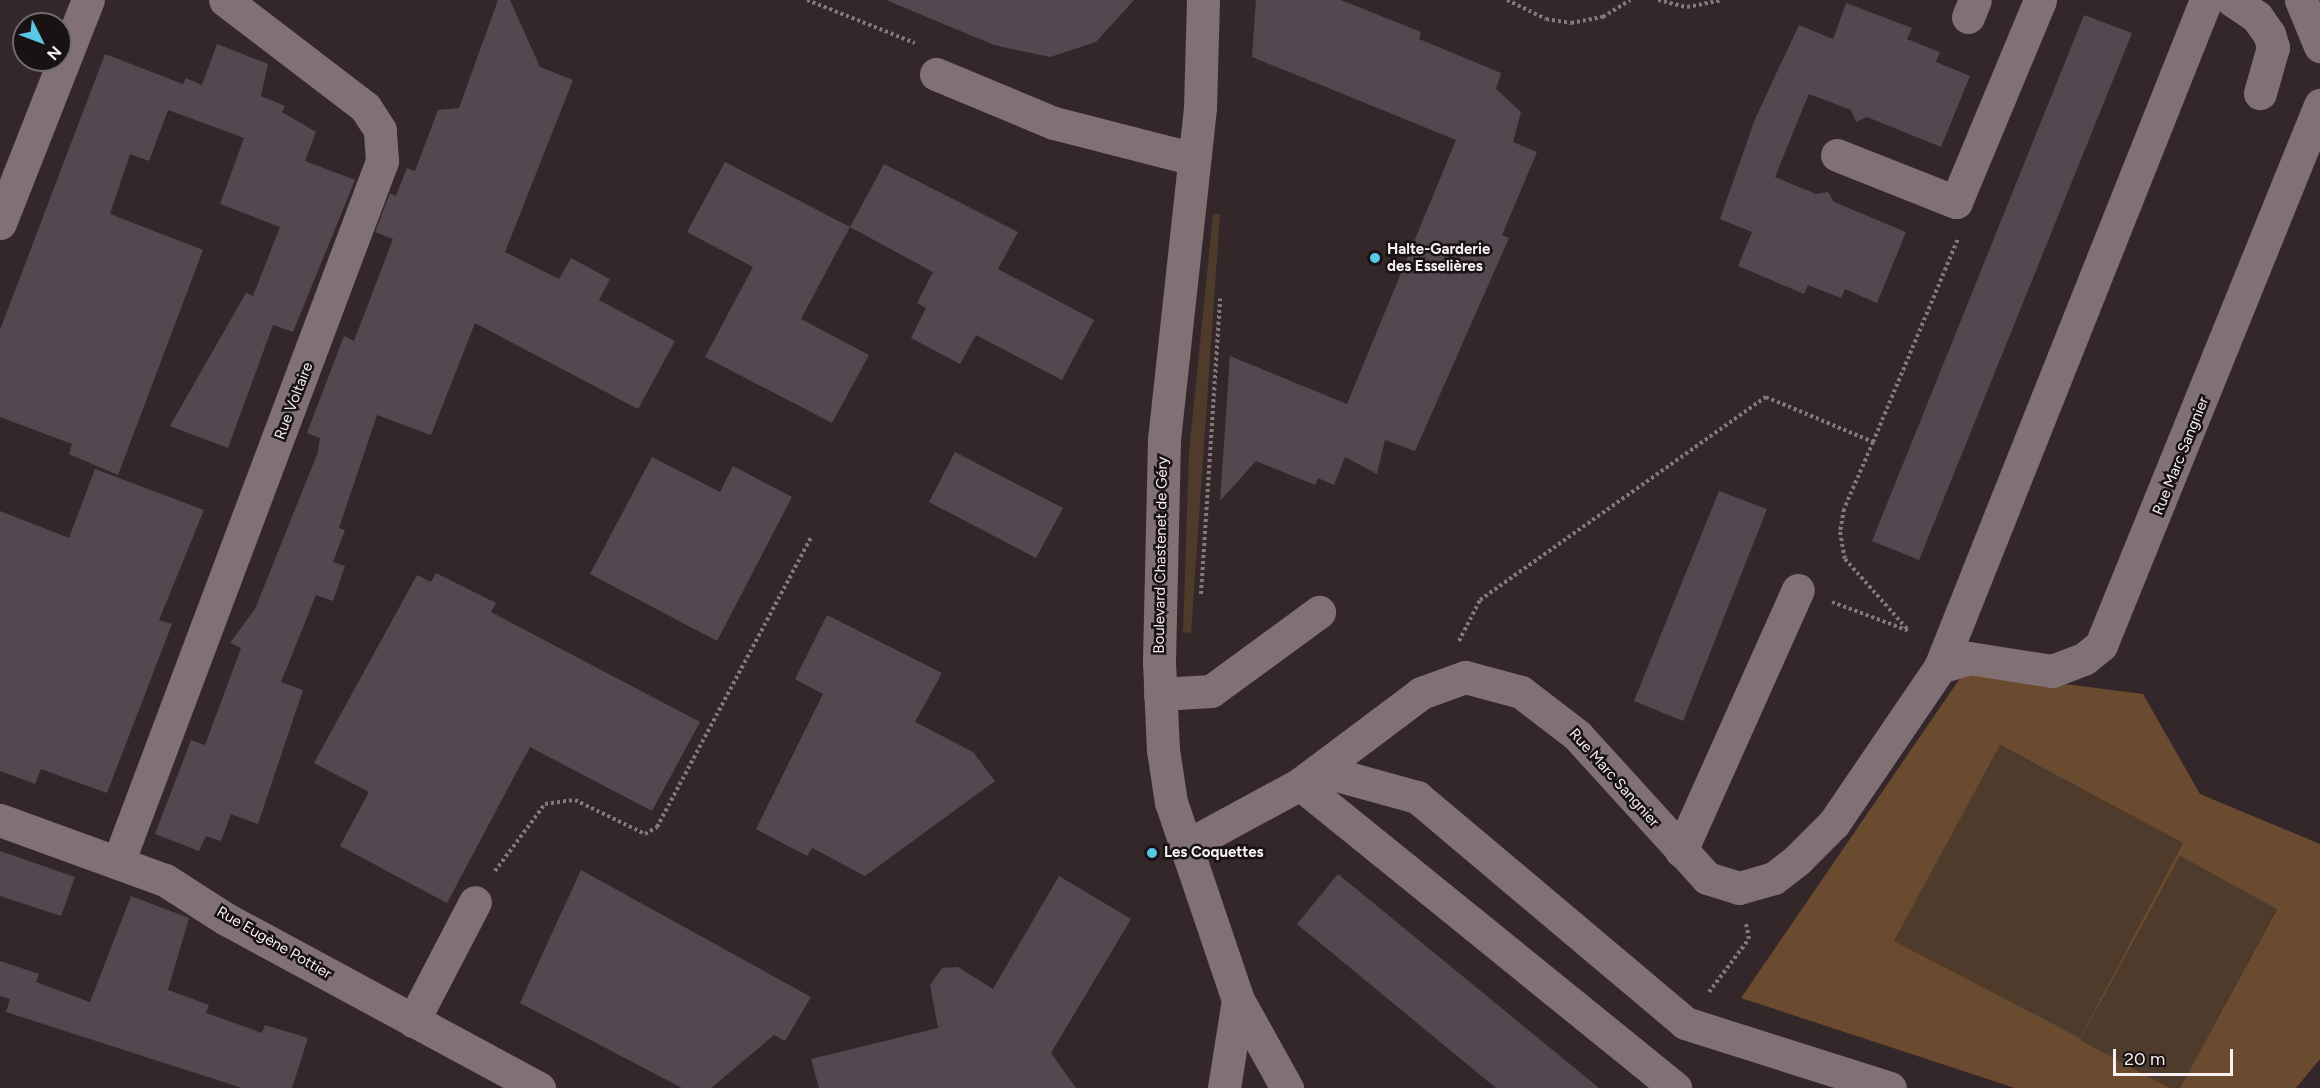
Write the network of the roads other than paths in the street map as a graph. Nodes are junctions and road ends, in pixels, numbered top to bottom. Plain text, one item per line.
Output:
1 (88, 0) edge
2 (225, 0) edge
3 (1203, 0) edge
4 (2040, 0) edge
5 (2206, 0) edge
6 (2232, 0) edge
7 (2301, 0) edge
8 (2320, 46) edge
9 (936, 74) road end
10 (2260, 93) dead end
11 (2320, 105) edge
12 (1837, 154) dead end
13 (1194, 159) junction
14 (0, 223) edge
15 (1798, 590) road end
16 (1319, 612) dead end
17 (1944, 655) junction
18 (1160, 694) junction
19 (1309, 777) junction
20 (0, 820) edge
21 (1186, 846) junction
22 (1681, 851) junction
23 (119, 860) junction
24 (475, 902) road end
25 (1238, 1000) junction
26 (413, 1021) junction
27 (538, 1088) edge
28 (1224, 1088) edge
29 (1287, 1088) edge
30 (1675, 1088) edge
31 (1890, 1088) edge

1 - 14 street
2 - 23 street, Rue Voltaire
3 - 13 street, Boulevard Chastenet de Géry
4 - 12 street
5 - 17 street, Rue Marc Sangnier
6 - 10 street
7 - 8 street
9 - 13 street
11 - 17 street, Rue Marc Sangnier
13 - 18 street, Boulevard Chastenet de Géry
15 - 22 street
16 - 18 street
17 - 22 street, Rue Marc Sangnier
18 - 21 street, Boulevard Chastenet de Géry
19 - 21 street, Rue Marc Sangnier
19 - 22 street, Rue Marc Sangnier
19 - 30 street
19 - 31 street
20 - 23 street, Rue Eugène Pottier
21 - 25 street, Boulevard Chastenet de Géry
23 - 26 street, Rue Eugène Pottier
24 - 26 street
25 - 28 street
25 - 29 street, Boulevard Chastenet de Géry
26 - 27 street, Rue Eugène Pottier

